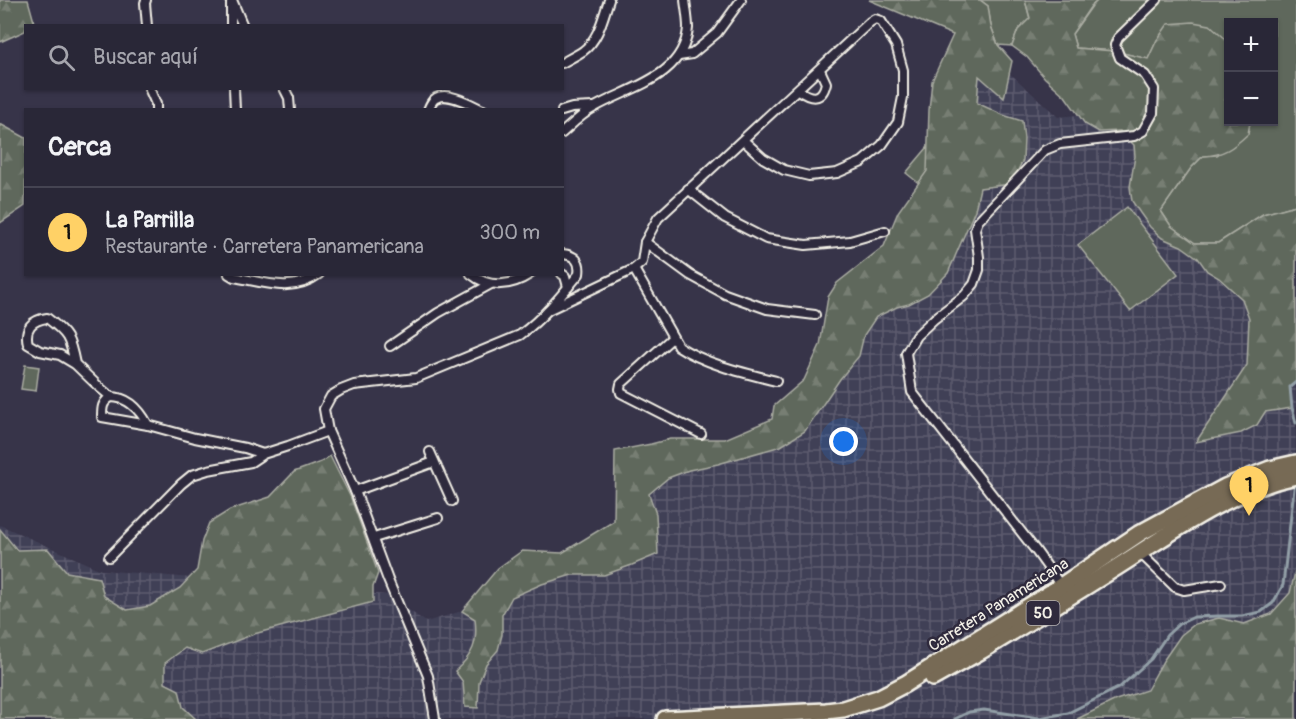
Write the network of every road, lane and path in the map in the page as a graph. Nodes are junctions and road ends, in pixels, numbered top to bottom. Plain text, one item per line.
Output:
1 (146, 0) edge
2 (232, 0) edge
3 (609, 0) edge
4 (685, 0) edge
5 (741, 0) edge
6 (1157, 0) edge
7 (147, 24) edge
8 (231, 24) edge
9 (242, 24) edge
10 (679, 56) junction
11 (564, 62) edge
12 (820, 70) junction
13 (150, 90) edge
14 (234, 90) edge
15 (285, 90) edge
16 (798, 90) junction
17 (437, 97) junction
18 (593, 107) junction
19 (156, 108) edge
20 (235, 108) edge
21 (290, 108) edge
22 (429, 108) edge
23 (438, 108) edge
24 (478, 108) edge
25 (564, 110) edge
26 (564, 131) edge
27 (743, 140) junction
28 (688, 189) junction
29 (885, 231) dead end
30 (645, 242) junction
31 (564, 254) edge
32 (634, 269) junction
33 (564, 275) edge
34 (232, 276) edge
35 (315, 276) edge
36 (473, 276) edge
37 (527, 276) edge
38 (490, 284) junction
39 (568, 287) junction
40 (548, 310) junction
41 (815, 315) dead end
42 (672, 338) junction
43 (390, 346) dead end
44 (75, 364) junction
45 (776, 381) dead end
46 (111, 397) junction
47 (148, 425) junction
48 (328, 431) junction
49 (701, 434) dead end
50 (430, 452) dead end
51 (263, 454) junction
52 (1292, 457) edge
53 (434, 462) junction
54 (1296, 476) edge
55 (1296, 482) edge
56 (355, 491) junction
57 (452, 501) dead end
58 (1196, 510) junction
59 (438, 518) dead end
60 (1140, 533) junction
61 (1164, 537) junction
62 (374, 538) junction
63 (1140, 553) junction
64 (109, 557) dead end
65 (1221, 584) dead end
66 (1061, 586) junction
67 (435, 719) edge
68 (665, 719) edge
69 (842, 719) edge

1 - 7 street
2 - 8 street
2 - 9 street
3 - 11 street
4 - 10 street
5 - 10 street
6 - 66 street
10 - 18 street
12 - 16 street
12 - 16 street
12 - 27 street
13 - 19 street
14 - 20 street
15 - 21 street
16 - 27 street
17 - 22 street
17 - 23 street
17 - 24 street
18 - 25 street
18 - 26 street
27 - 28 street
28 - 29 street
28 - 30 street
30 - 32 street
30 - 41 street
31 - 39 street
32 - 40 street
32 - 42 street
33 - 39 street
34 - 35 street
36 - 38 street
37 - 38 street
38 - 43 street
39 - 40 street
40 - 48 street
42 - 45 street
42 - 49 street
44 - 44 street
44 - 46 street
46 - 47 street
46 - 47 street
47 - 51 street
48 - 51 street
48 - 56 street
50 - 53 street
51 - 64 street
52 - 58 highway, Carretera Panamericana / 50
52 - 60 highway
53 - 56 street
53 - 57 street
54 - 58 highway, Carretera Panamericana / 50
55 - 61 highway
56 - 62 street
58 - 60 highway, Carretera Panamericana / 50
58 - 61 highway, Carretera Panamericana / 50
59 - 62 street
60 - 66 highway, Carretera Panamericana / 50
61 - 63 highway, Carretera Panamericana / 50
62 - 67 street
63 - 65 street
63 - 69 highway, Carretera Panamericana / 50
66 - 68 highway, Carretera Panamericana / 50

